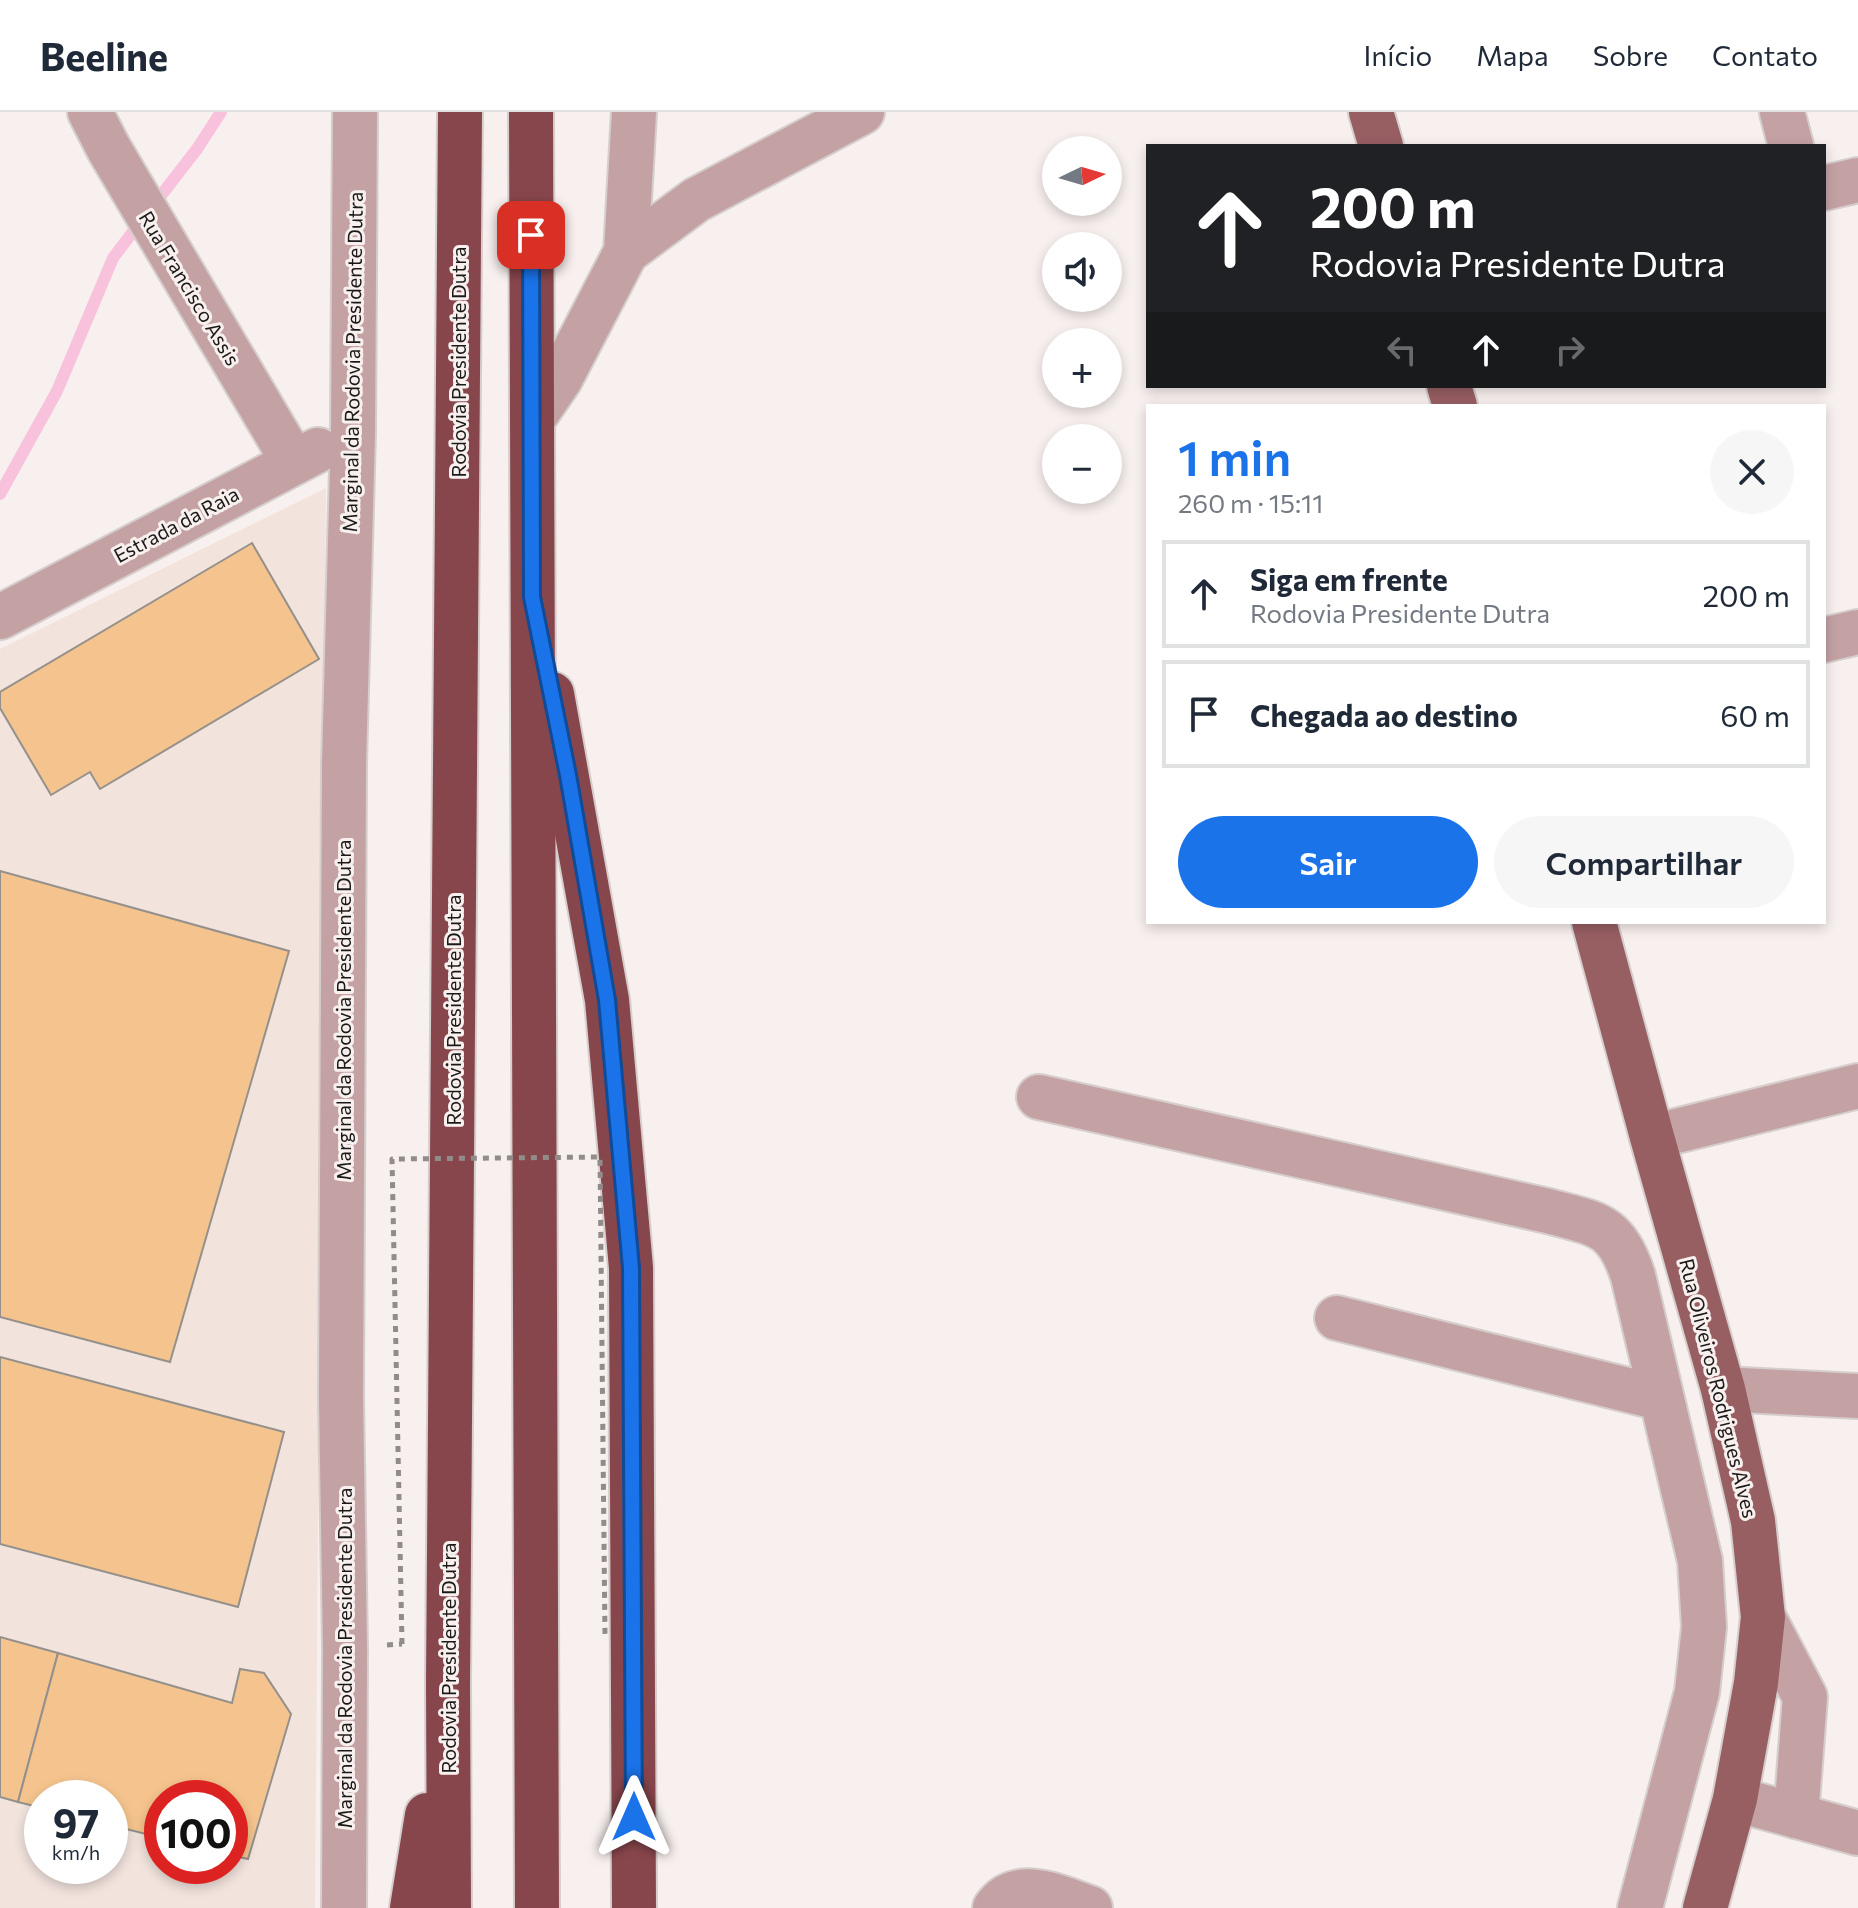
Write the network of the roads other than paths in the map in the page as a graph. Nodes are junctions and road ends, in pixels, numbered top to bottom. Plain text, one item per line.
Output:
1 (355, 112) edge
2 (460, 112) edge
3 (531, 112) edge
4 (634, 112) edge
5 (862, 112) edge
6 (1371, 112) edge
7 (1782, 112) edge
8 (99, 130) edge
9 (1380, 144) edge
10 (1790, 144) edge
11 (1858, 180) edge
12 (1826, 188) edge
13 (626, 252) junction
14 (532, 420) junction
15 (353, 433) junction
16 (293, 461) junction
17 (532, 597) junction
18 (0, 617) edge
19 (1858, 632) edge
20 (1826, 640) edge
21 (1595, 924) edge
22 (1858, 1086) edge
23 (1039, 1097) dead end
24 (1652, 1137) junction
25 (1337, 1318) dead end
26 (1723, 1389) junction
27 (1858, 1396) edge
28 (1660, 1398) junction
29 (1763, 1617) junction
30 (448, 1683) junction
31 (1735, 1799) junction
32 (1796, 1816) junction
33 (1858, 1833) edge
34 (344, 1908) edge
35 (412, 1908) edge
36 (449, 1908) edge
37 (537, 1908) edge
38 (634, 1908) edge
39 (995, 1908) edge
40 (1090, 1908) edge
41 (1640, 1908) edge
42 (1705, 1908) edge

1 - 15 street, Marginal da Rodovia Presidente Dutra
2 - 30 highway, Rodovia Presidente Dutra
3 - 14 highway
4 - 13 street
5 - 13 street
6 - 9 main road
7 - 10 street
8 - 16 street, Rua Francisco Assis
11 - 12 street
13 - 14 street
14 - 17 highway
15 - 16 street, Estrada da Raia
15 - 34 street, Marginal da Rodovia Presidente Dutra
16 - 18 street, Estrada da Raia
17 - 37 highway
17 - 38 highway
19 - 20 street
21 - 24 main road, Rua Oliveiros Rodrigues Alves
22 - 24 street
23 - 28 street
24 - 26 main road, Rua Oliveiros Rodrigues Alves
25 - 28 street
26 - 27 street
26 - 29 main road, Rua Oliveiros Rodrigues Alves
28 - 41 street
29 - 31 main road, Rua Oliveiros Rodrigues Alves
29 - 32 street
30 - 35 highway
30 - 36 highway, Rodovia Presidente Dutra
31 - 32 street
31 - 42 main road, Rua Oliveiros Rodrigues Alves
32 - 33 street
39 - 40 street

